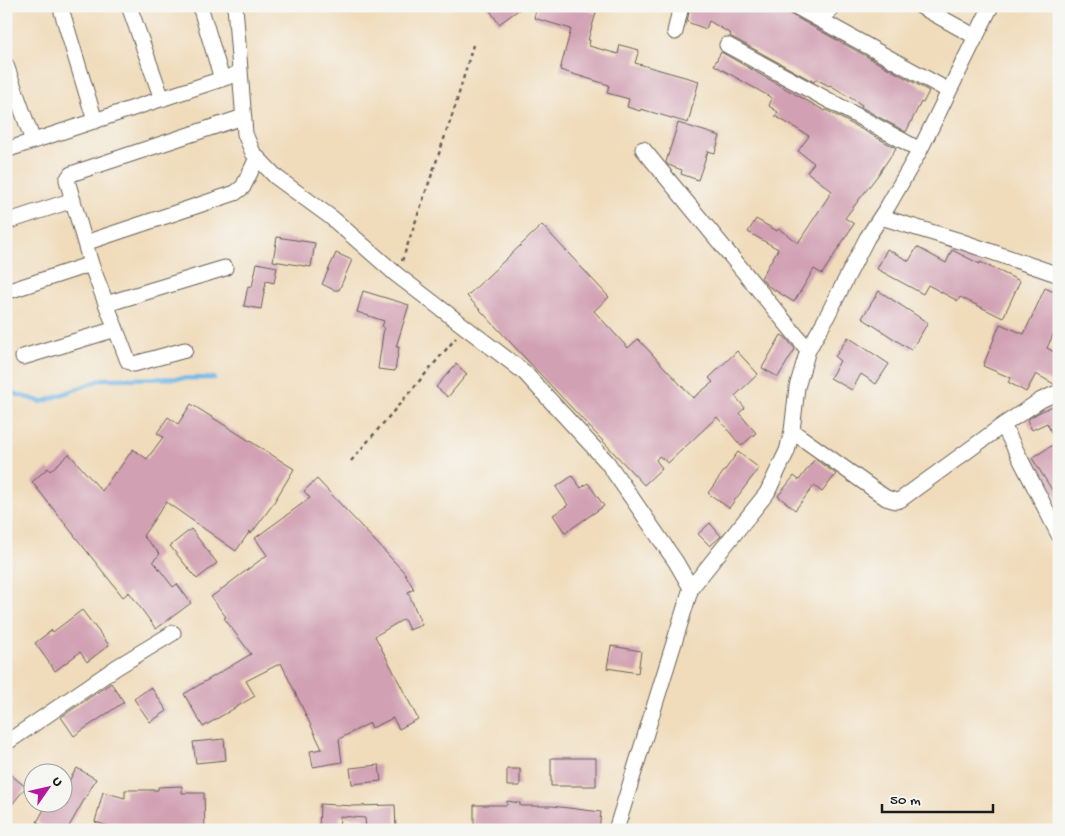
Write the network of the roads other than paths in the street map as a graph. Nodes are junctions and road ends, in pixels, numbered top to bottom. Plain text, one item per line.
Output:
1 (129, 6) edge
2 (200, 6) edge
3 (235, 6) edge
4 (681, 6) edge
5 (795, 6) edge
6 (832, 6) edge
7 (920, 6) edge
8 (991, 6) edge
9 (62, 12) dead end
10 (823, 21) junction
11 (675, 32) dead end
12 (976, 37) junction
13 (727, 45) dead end
14 (6, 65) edge
15 (240, 73) junction
16 (222, 79) junction
17 (949, 91) junction
18 (162, 99) junction
19 (243, 117) junction
20 (95, 121) junction
21 (33, 141) junction
22 (643, 149) dead end
23 (6, 150) edge
24 (920, 150) junction
25 (258, 158) junction
26 (73, 200) junction
27 (880, 217) junction
28 (6, 222) edge
29 (85, 243) junction
30 (91, 264) junction
31 (225, 268) dead end
32 (1059, 275) edge
33 (6, 292) edge
34 (106, 304) junction
35 (116, 329) junction
36 (185, 350) dead end
37 (808, 350) junction
38 (23, 357) dead end
39 (1059, 392) edge
40 (1003, 425) junction
41 (792, 431) junction
42 (1059, 535) edge
43 (691, 588) junction
44 (173, 633) dead end
45 (6, 743) edge
46 (616, 830) edge

1 - 18 street
2 - 16 street
3 - 15 street
4 - 11 street
5 - 10 street
6 - 10 street
7 - 12 street
8 - 12 street
9 - 20 street
10 - 17 street
12 - 17 street
13 - 24 street
14 - 21 street
15 - 16 street
15 - 19 street
16 - 18 street
17 - 24 street
18 - 20 street
19 - 25 street
19 - 26 street
20 - 21 street
21 - 23 street
22 - 37 street
24 - 27 street
25 - 29 street
25 - 43 street
26 - 28 street
26 - 29 street
27 - 32 street
27 - 37 street
29 - 30 street
30 - 33 street
30 - 34 street
31 - 34 street
34 - 35 street
35 - 36 street
35 - 38 street
37 - 41 street
39 - 40 street
40 - 41 street
40 - 42 street
41 - 43 street
43 - 46 street
44 - 45 street

